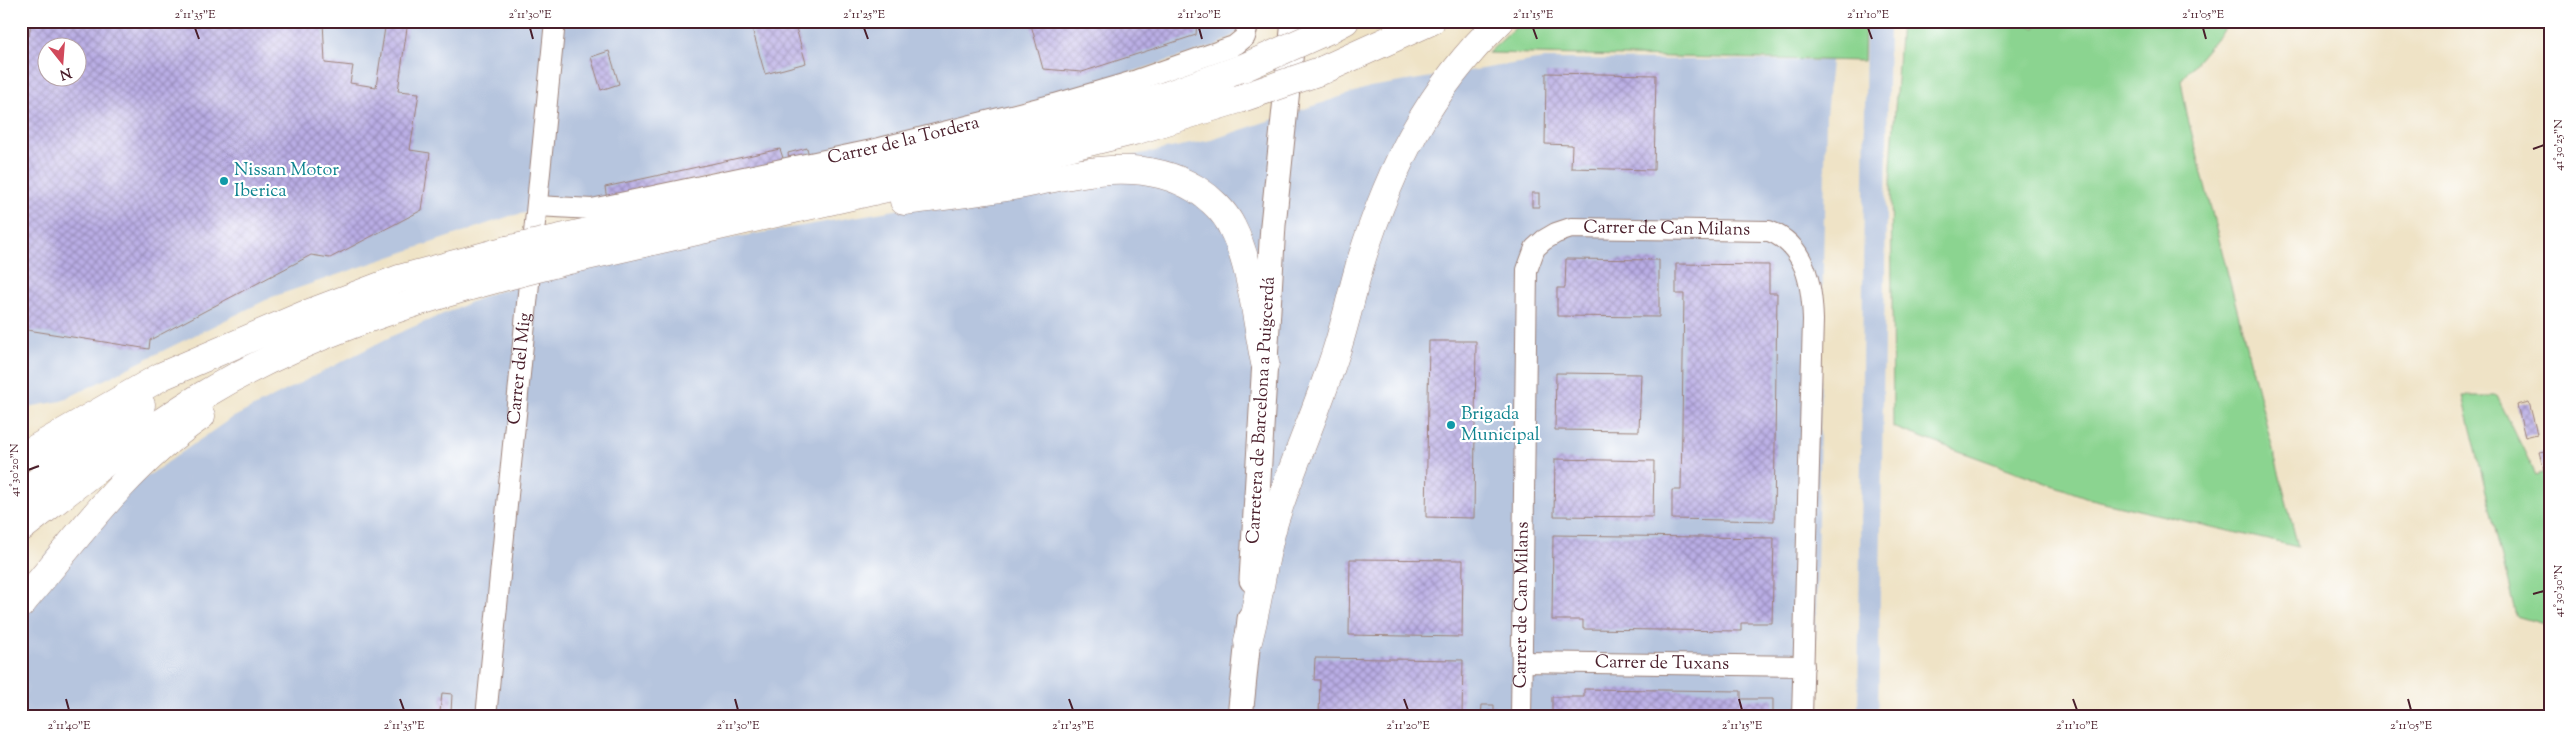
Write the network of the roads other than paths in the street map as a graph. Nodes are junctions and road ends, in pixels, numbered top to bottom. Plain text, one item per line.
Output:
1 (555, 21) edge
2 (1249, 21) edge
3 (1294, 21) edge
4 (1431, 21) edge
5 (1500, 21) edge
6 (1336, 26) edge
7 (537, 206) junction
8 (739, 222) junction
9 (569, 248) junction
10 (507, 263) junction
11 (270, 331) junction
12 (320, 337) junction
13 (1265, 363) junction
14 (21, 457) edge
15 (21, 494) edge
16 (21, 528) edge
17 (21, 604) edge
18 (1248, 641) junction
19 (1522, 662) junction
20 (1804, 666) junction
21 (486, 717) edge
22 (1240, 717) edge
23 (1521, 717) edge
24 (1802, 717) edge

1 - 7 street, Carrer del Mig
2 - 7 street, Carrer de la Tordera
3 - 13 main road, Carretera de Barcelona a Puigcerdá
4 - 8 highway, bridge
5 - 18 highway
6 - 9 highway, bridge
7 - 21 street, Carrer del Mig
8 - 9 highway
8 - 13 highway
9 - 10 highway, bridge
10 - 11 highway
10 - 12 highway
11 - 14 highway
11 - 15 highway
12 - 16 highway
12 - 17 highway
13 - 18 main road, Carretera de Barcelona a Puigcerdá
18 - 22 main road, Carretera de Barcelona a Puigcerdá
19 - 20 street, Carrer de Tuxans
19 - 20 street, Carrer de Can Milans
19 - 23 street, Carrer de Can Milans
20 - 24 street, Carrer de Can Milans

